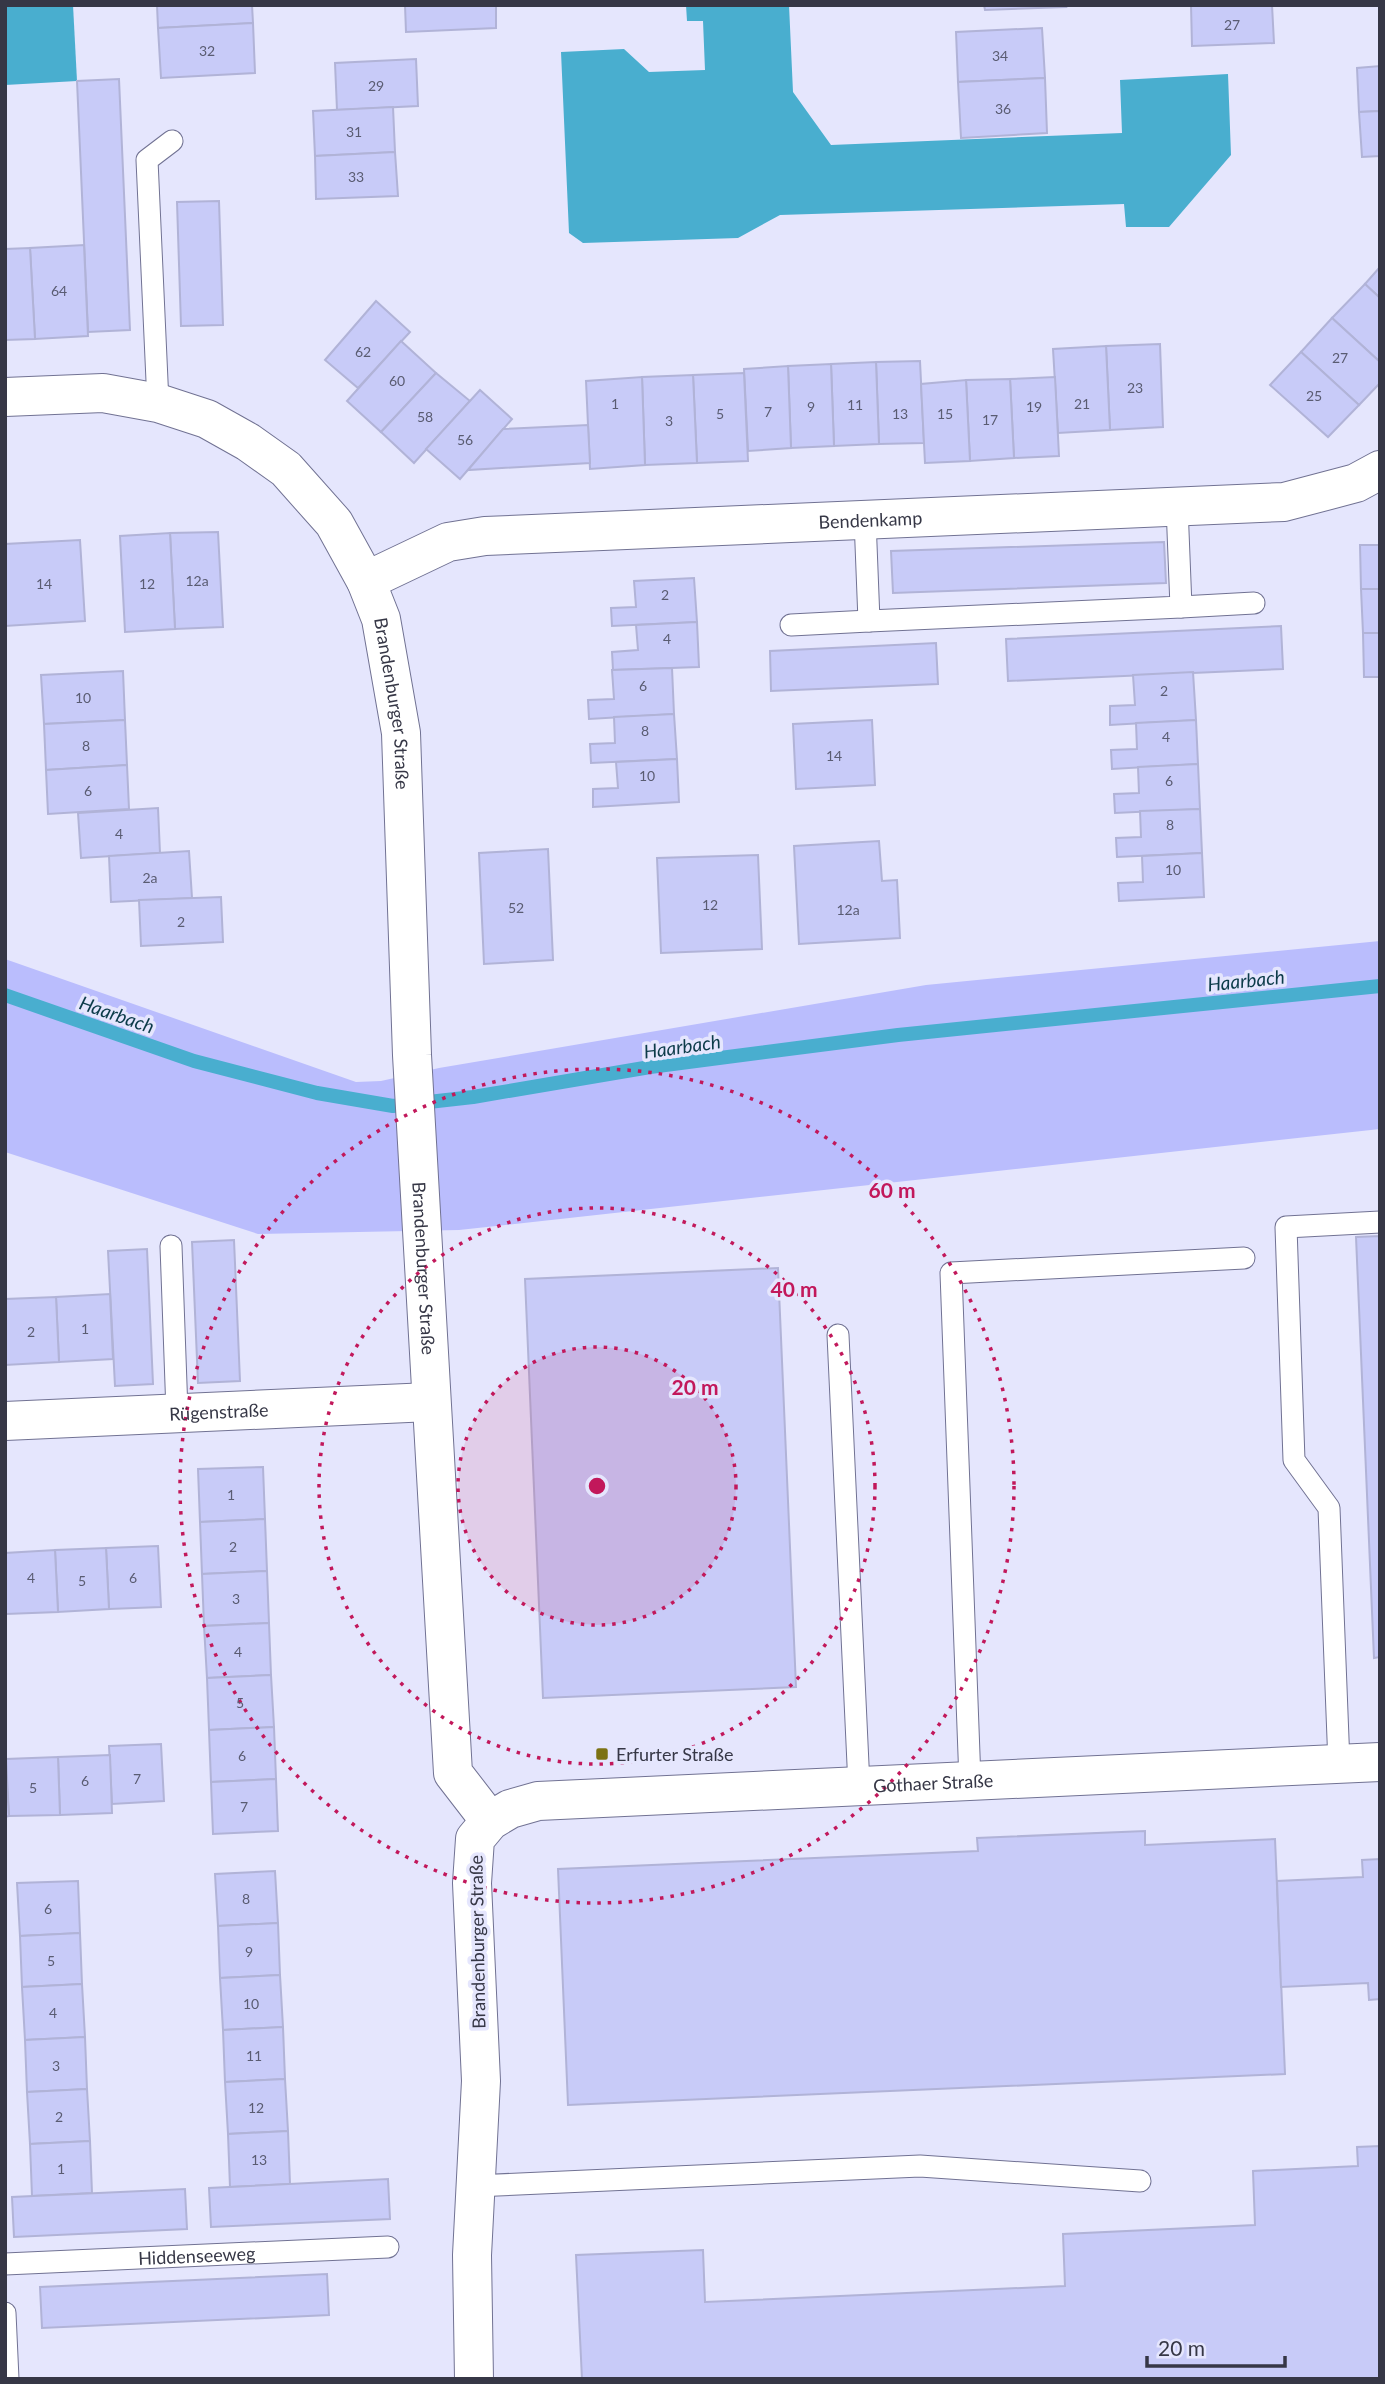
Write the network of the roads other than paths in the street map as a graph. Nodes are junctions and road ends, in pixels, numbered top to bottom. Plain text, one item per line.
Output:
1 (172, 141) dead end
2 (5, 397) edge
3 (158, 403) junction
4 (1380, 470) edge
5 (1177, 506) junction
6 (866, 519) junction
7 (366, 581) junction
8 (1254, 603) dead end
9 (1181, 607) junction
10 (869, 621) junction
11 (792, 625) dead end
12 (1380, 1222) edge
13 (171, 1247) dead end
14 (1244, 1258) dead end
15 (838, 1335) dead end
16 (430, 1402) junction
17 (177, 1412) junction
18 (5, 1421) edge
19 (1380, 1762) edge
20 (1339, 1764) junction
21 (970, 1781) junction
22 (859, 1786) junction
23 (491, 1821) junction
24 (1140, 2181) dead end
25 (474, 2186) junction
26 (388, 2247) dead end
27 (5, 2264) edge
28 (5, 2313) edge
29 (8, 2379) edge
30 (474, 2379) edge

1 - 3 lane
2 - 3 street, Brandenburger Straße
3 - 7 street, Brandenburger Straße
4 - 5 street, Bendenkamp
5 - 6 street, Bendenkamp
5 - 9 lane
6 - 7 street, Bendenkamp
6 - 10 lane
7 - 16 street, Brandenburger Straße
8 - 9 lane
9 - 10 lane
10 - 11 lane
12 - 20 lane
13 - 17 lane
14 - 21 lane
15 - 22 lane
16 - 17 street, Rügenstraße
16 - 23 street, Brandenburger Straße
17 - 18 street, Rügenstraße
19 - 20 street, Gothaer Straße
20 - 21 street, Gothaer Straße
21 - 22 street, Gothaer Straße
22 - 23 street, Gothaer Straße
23 - 25 street, Brandenburger Straße
24 - 25 lane
25 - 30 street, Brandenburger Straße
26 - 27 lane, Hiddenseeweg
28 - 29 lane

